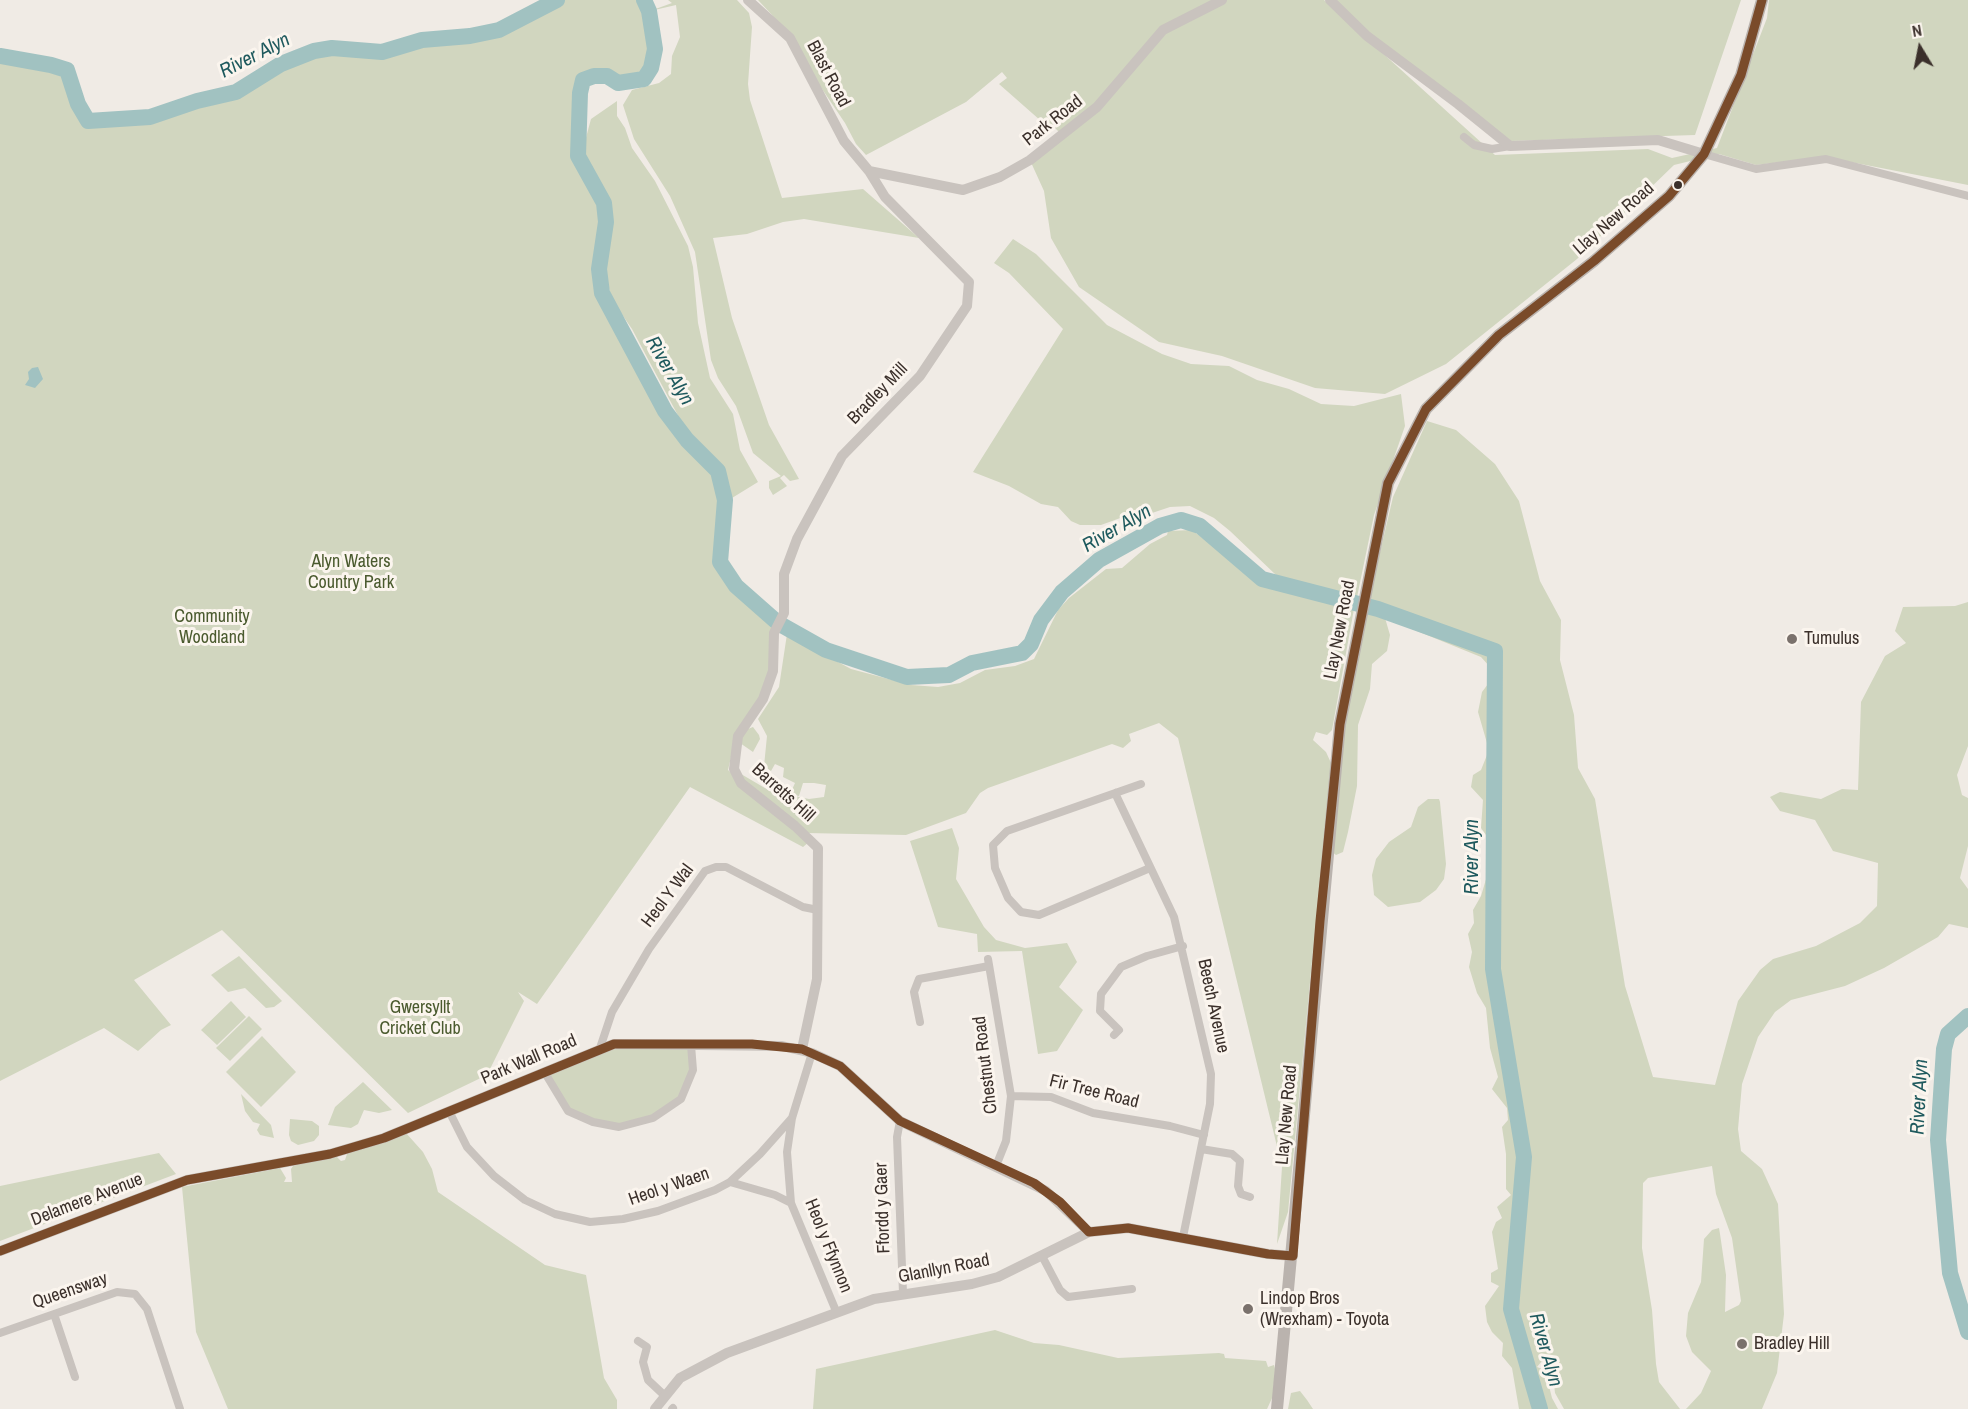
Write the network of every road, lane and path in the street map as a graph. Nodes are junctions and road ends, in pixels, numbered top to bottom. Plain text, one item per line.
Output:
1 (748, 0) edge
2 (1222, 0) edge
3 (1330, 0) edge
4 (1762, 0) edge
5 (1464, 137) dead end
6 (1510, 146) junction
7 (1704, 154) junction
8 (869, 171) junction
9 (1968, 196) edge
10 (773, 671) joint
11 (1141, 783) dead end
12 (1115, 793) junction
13 (1150, 868) junction
14 (818, 910) junction
15 (1183, 946) junction
16 (921, 1019) dead end
17 (1119, 1030) dead end
18 (691, 1045) junction
19 (600, 1048) junction
20 (807, 1051) junction
21 (545, 1072) junction
22 (1011, 1096) junction
23 (449, 1111) junction
24 (792, 1118) junction
25 (900, 1121) junction
26 (1204, 1135) junction
27 (1201, 1149) junction
28 (996, 1166) junction
29 (187, 1180) joint
30 (730, 1182) junction
31 (1250, 1197) dead end
32 (791, 1203) junction
33 (1089, 1232) junction
34 (1183, 1237) junction
35 (0, 1251) edge
36 (1042, 1256) junction
37 (1293, 1256) junction
38 (1132, 1289) dead end
39 (903, 1293) junction
40 (836, 1311) junction
41 (54, 1314) junction
42 (0, 1333) edge
43 (638, 1341) dead end
44 (75, 1377) dead end
45 (664, 1395) junction
46 (180, 1409) edge
47 (656, 1409) edge
48 (1277, 1409) edge

1 - 8 street, Blast Road
2 - 8 street, Park Road
3 - 6 street
4 - 7 main road, Llay New Road
5 - 6 street
6 - 7 street
7 - 9 street
7 - 37 main road, Llay New Road
8 - 10 street, Bradley Mill
10 - 14 street, Barretts Hill
11 - 12 street
12 - 13 street, Beech Avenue
12 - 13 street
13 - 15 street, Beech Avenue
14 - 19 street, Heol Y Wal
14 - 20 street
15 - 17 street
15 - 26 street, Beech Avenue
16 - 22 street, Chestnut Road
18 - 19 street, Park Wall Road
18 - 20 street, Park Wall Road
18 - 21 street
19 - 21 street, Park Wall Road
20 - 24 street, Heol y Ffynnon
20 - 25 street, Park Wall Road
21 - 23 street, Park Wall Road
22 - 26 street, Fir Tree Road
22 - 28 street, Chestnut Road
23 - 29 street, Park Wall Road
23 - 30 street, Heol y Waen
24 - 30 street, Heol y Waen
24 - 32 street, Heol y Ffynnon
25 - 28 street, Park Wall Road
25 - 39 street, Ffordd y Gaer
26 - 27 street, Beech Avenue
27 - 31 street
27 - 34 street, Beech Avenue
28 - 33 street, Park Wall Road
29 - 35 street, Delamere Avenue
30 - 32 street, Heol y Waen
32 - 40 street, Heol y Ffynnon
33 - 34 street, Glanllyn Road
33 - 36 street, Glanllyn Road
34 - 37 street, Glanllyn Road
36 - 38 street
36 - 39 street, Glanllyn Road
37 - 48 main road, Llay New Road
39 - 40 street, Glanllyn Road
40 - 45 street, Glanllyn Road
41 - 42 street, Queensway
41 - 44 street
41 - 46 street, Queensway
43 - 45 street
45 - 47 street, Glanllyn Road

